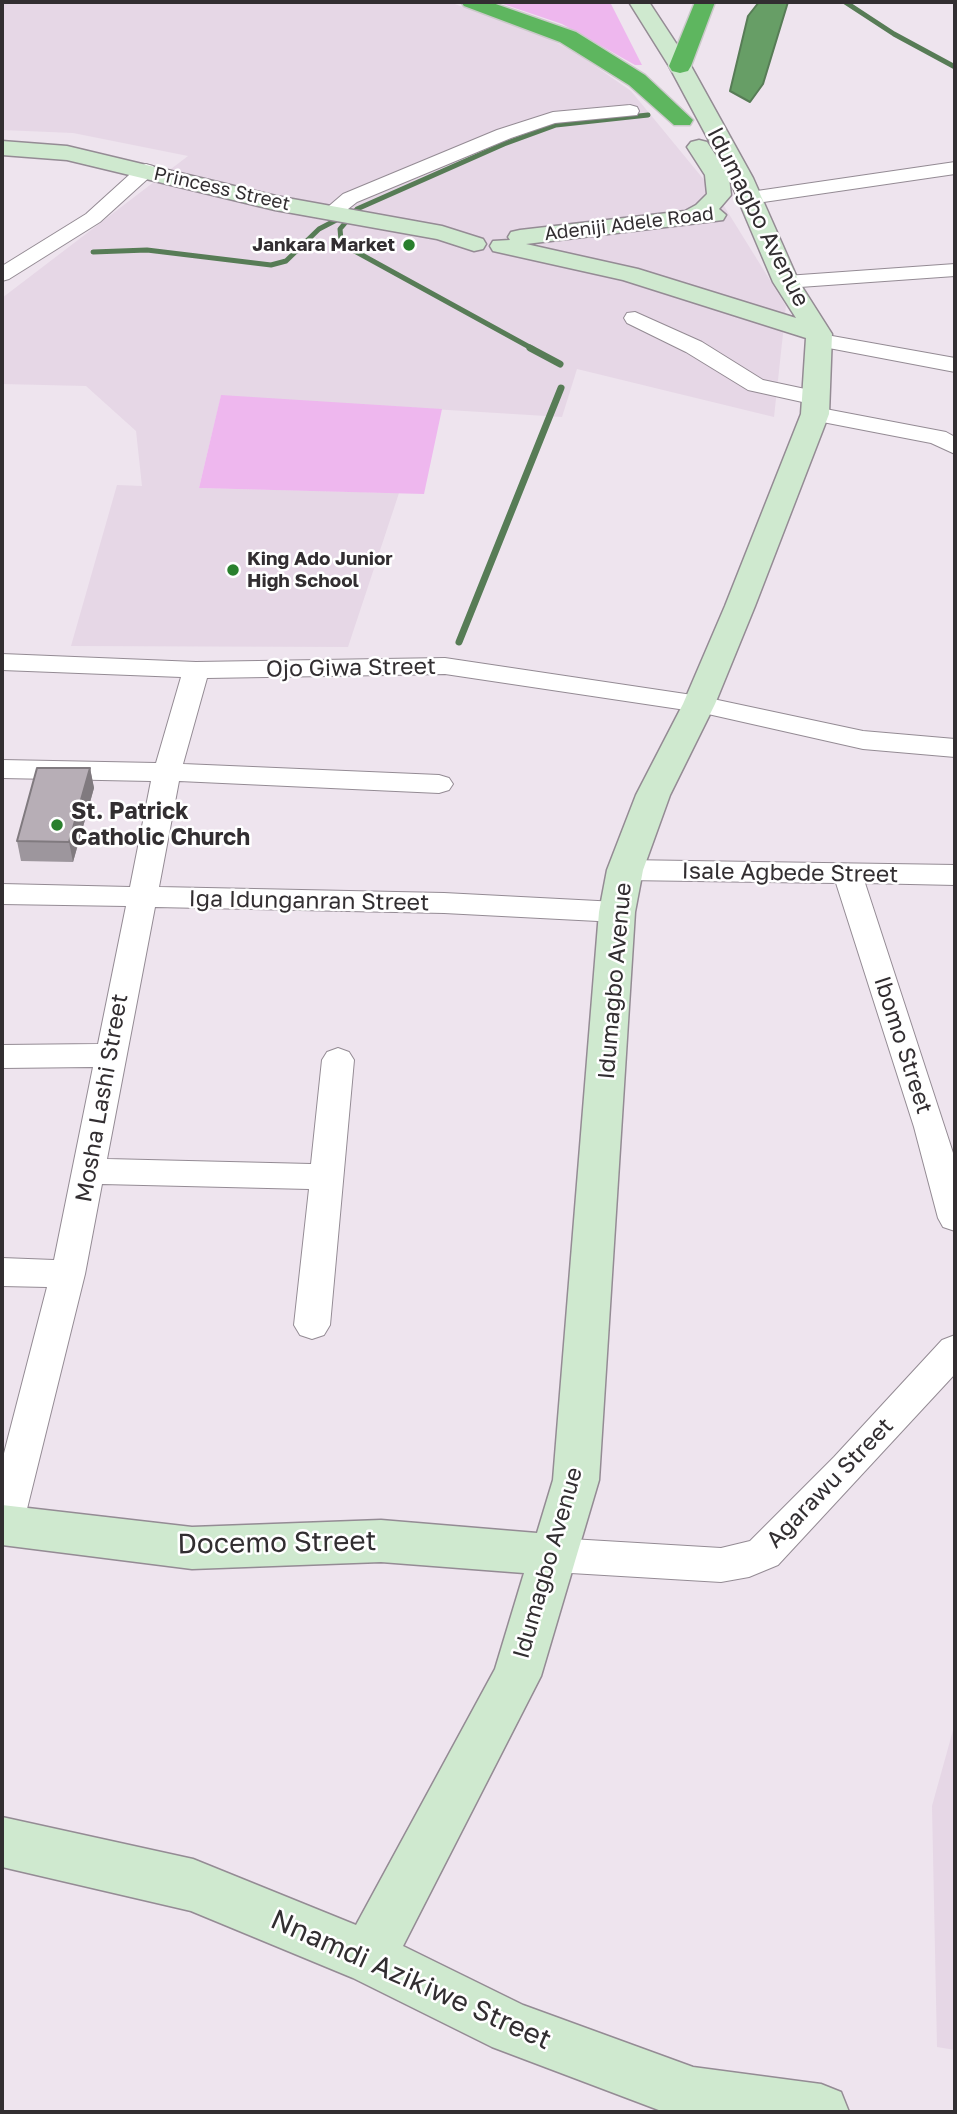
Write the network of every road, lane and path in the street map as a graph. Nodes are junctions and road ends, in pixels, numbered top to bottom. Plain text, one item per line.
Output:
1 (471, 2) edge
2 (624, 2) edge
3 (639, 2) edge
4 (705, 2) edge
5 (672, 71) junction
6 (631, 111) dead end
7 (682, 120) junction
8 (2, 148) edge
9 (955, 169) edge
10 (146, 170) junction
11 (955, 177) edge
12 (753, 203) junction
13 (332, 212) junction
14 (688, 219) junction
15 (506, 242) junction
16 (2, 252) edge
17 (28, 258) junction
18 (955, 271) edge
19 (2, 275) edge
20 (786, 282) junction
21 (635, 318) dead end
22 (820, 337) junction
23 (955, 365) edge
24 (816, 406) junction
25 (955, 447) edge
26 (2, 662) edge
27 (196, 670) junction
28 (699, 704) junction
29 (955, 748) edge
30 (2, 769) edge
31 (167, 772) junction
32 (439, 784) dead end
33 (625, 870) junction
34 (847, 872) junction
35 (955, 875) edge
36 (2, 894) edge
37 (141, 899) junction
38 (617, 912) junction
39 (109, 1055) junction
40 (2, 1056) edge
41 (338, 1060) dead end
42 (90, 1171) junction
43 (328, 1177) junction
44 (955, 1219) edge
45 (2, 1272) edge
46 (68, 1274) junction
47 (312, 1325) dead end
48 (955, 1350) edge
49 (3, 1525) edge
50 (554, 1555) junction
51 (2, 1842) edge
52 (368, 1957) junction
53 (691, 2104) edge
54 (821, 2112) edge

1 - 7 highway
2 - 5 main road, Idumagbo Avenue
3 - 5 main road, Idumagbo Avenue
4 - 5 highway
5 - 7 main road, Idumagbo Avenue
5 - 12 main road, Idumagbo Avenue
6 - 13 street
7 - 14 main road, Idumagbo Avenue
8 - 10 main road, Princess Street
9 - 12 street, Adeniji Adele Road
10 - 13 main road, Princess Street
10 - 17 street
11 - 12 street, Adeniji Adele Road
12 - 14 main road, Adeniji Adele Road
12 - 20 main road, Idumagbo Avenue
13 - 15 main road, Princess Street
14 - 15 main road, Adeniji Adele Road
15 - 22 main road
16 - 17 street
17 - 19 street
18 - 20 street
20 - 22 main road, Idumagbo Avenue
21 - 24 street
22 - 23 street
22 - 24 main road, Idumagbo Avenue
24 - 25 street
24 - 28 main road, Idumagbo Avenue
26 - 27 street, Ojo Giwa Street
27 - 28 street, Ojo Giwa Street
27 - 31 street, Mosha Lashi Street
28 - 29 street, Ojo Giwa Street
28 - 33 main road, Idumagbo Avenue
30 - 31 street
31 - 32 street
31 - 37 street, Mosha Lashi Street
33 - 34 street, Isale Agbede Street
33 - 38 main road, Idumagbo Avenue
34 - 35 street, Isale Agbede Street
34 - 44 street, Ibomo Street
36 - 37 street, Iga Idunganran Street
37 - 38 street, Iga Idunganran Street
37 - 39 street, Mosha Lashi Street
38 - 50 main road, Idumagbo Avenue
39 - 40 street
39 - 42 street, Mosha Lashi Street
41 - 43 street
42 - 43 street
42 - 46 street, Mosha Lashi Street
43 - 47 street
45 - 46 street
46 - 49 street, Mosha Lashi Street
48 - 50 street, Agarawu Street
49 - 50 main road, Docemo Street
50 - 52 main road, Idumagbo Avenue
51 - 52 main road, Nnamdi Azikiwe Street
52 - 53 main road, Nnamdi Azikiwe Street
53 - 54 main road, Nnamdi Azikiwe Street

